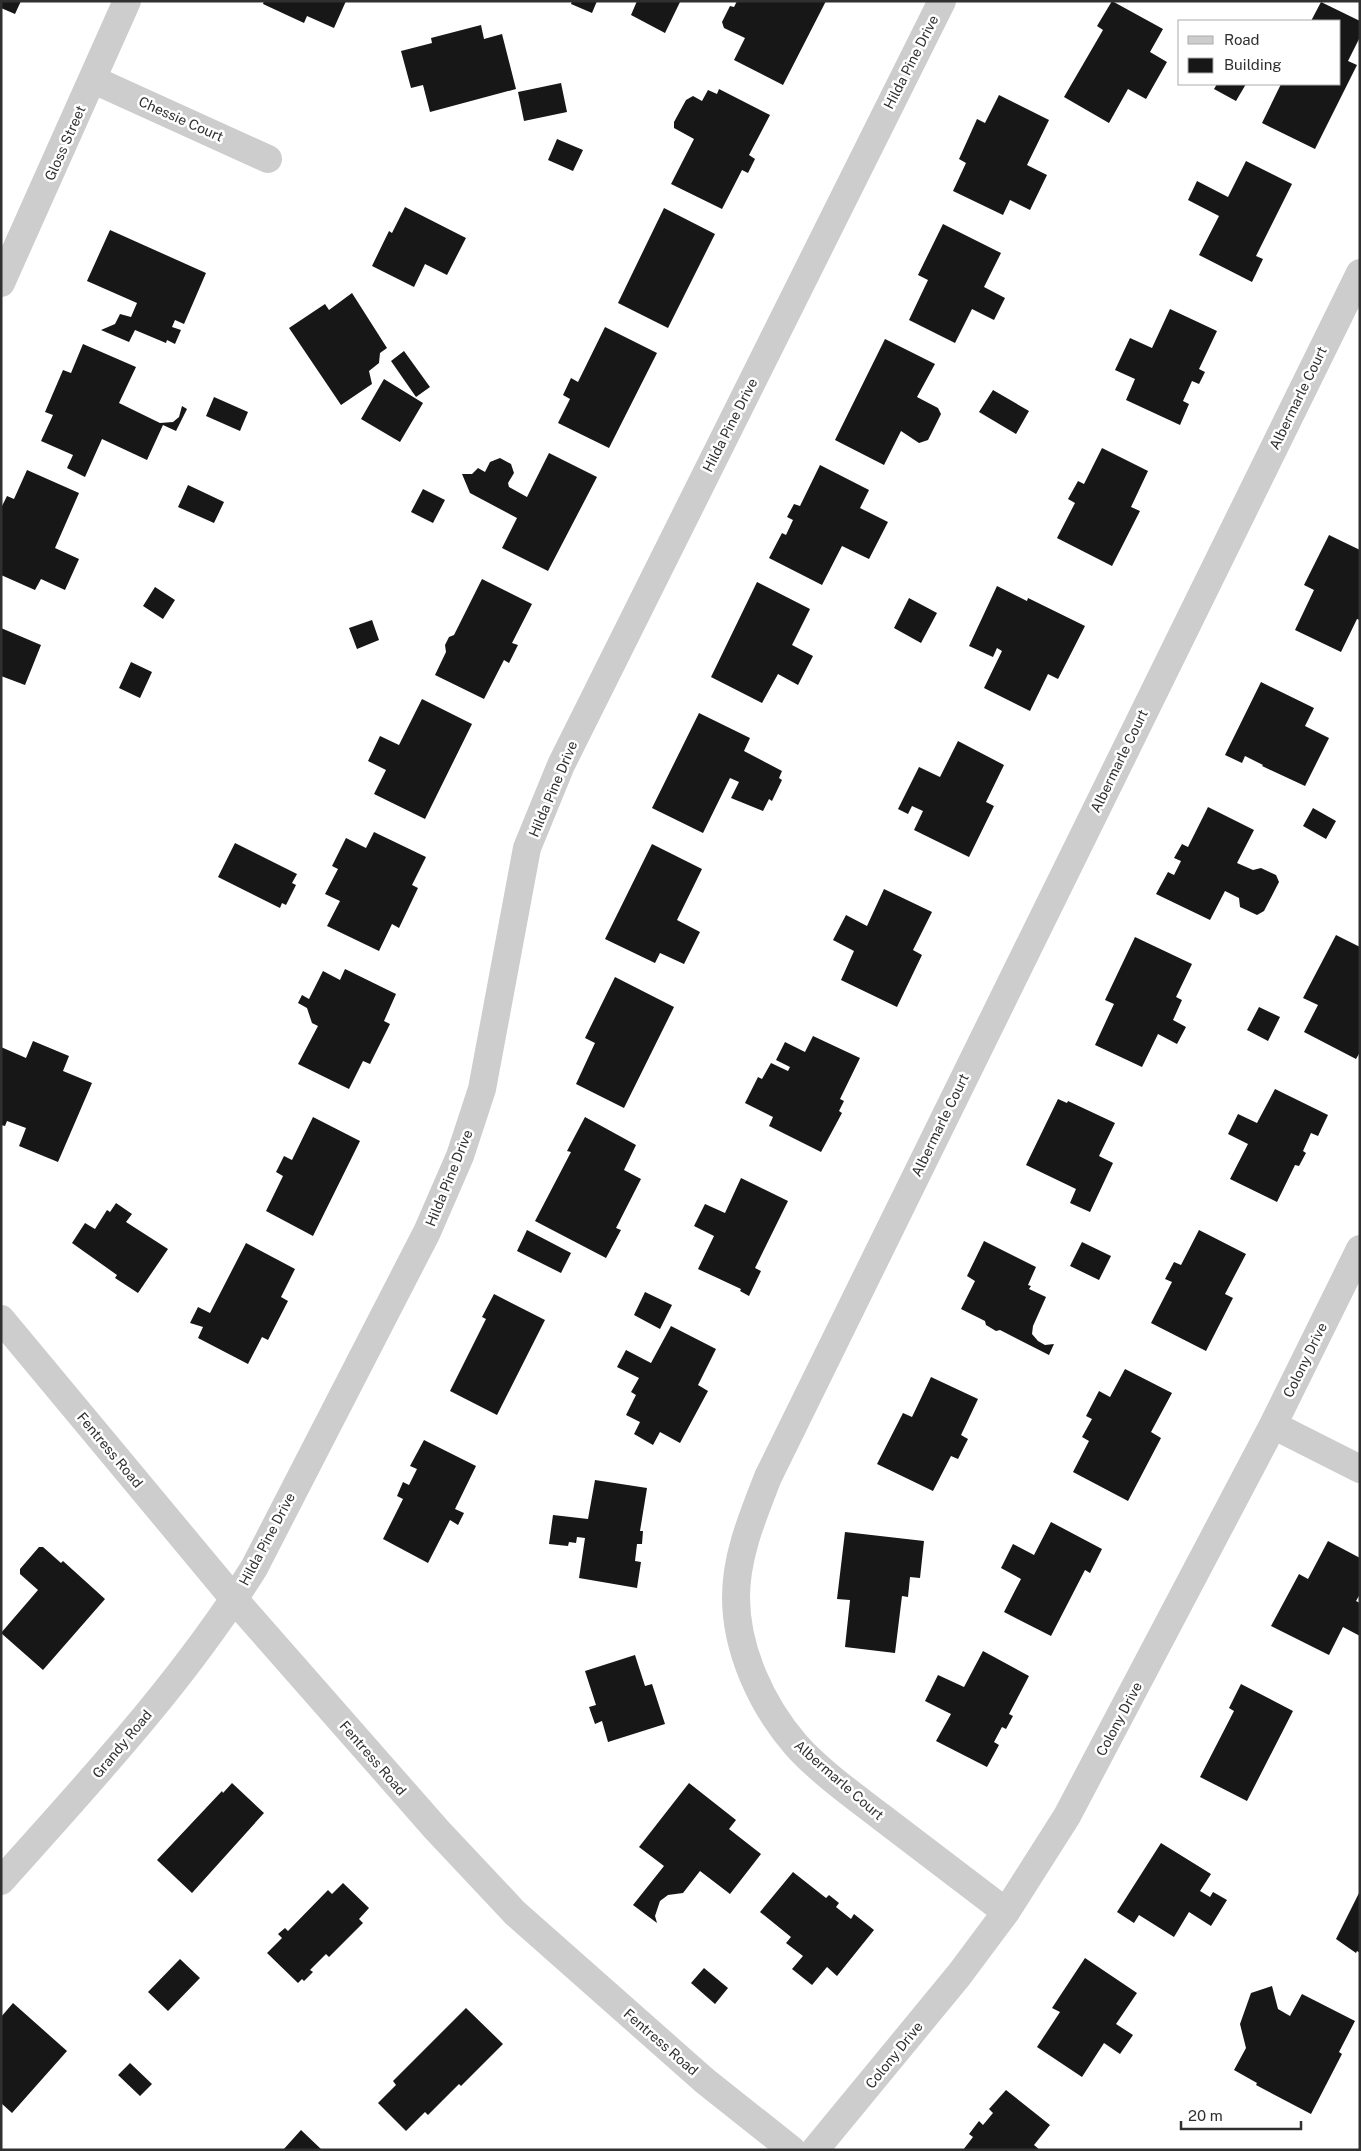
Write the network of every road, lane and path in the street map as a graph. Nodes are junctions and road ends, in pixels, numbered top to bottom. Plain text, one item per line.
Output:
1 (127, 1) edge
2 (942, 1) edge
3 (94, 80) junction
4 (268, 159) dead end
5 (1360, 273) edge
6 (1, 283) edge
7 (1360, 1249) edge
8 (1, 1320) edge
9 (1273, 1425) junction
10 (1360, 1469) edge
11 (234, 1599) junction
12 (1, 1881) edge
13 (1006, 1912) junction
14 (792, 2150) edge
15 (815, 2150) edge

1 - 3 street, Gloss Street
2 - 11 street, Hilda Pine Drive
3 - 4 street, Chessie Court
3 - 6 street, Gloss Street
5 - 13 street, Albermarle Court
7 - 9 street, Colony Drive
8 - 11 street, Fentress Road
9 - 10 street
9 - 13 street, Colony Drive
11 - 12 street, Grandy Road
11 - 14 street, Fentress Road
13 - 15 street, Colony Drive

